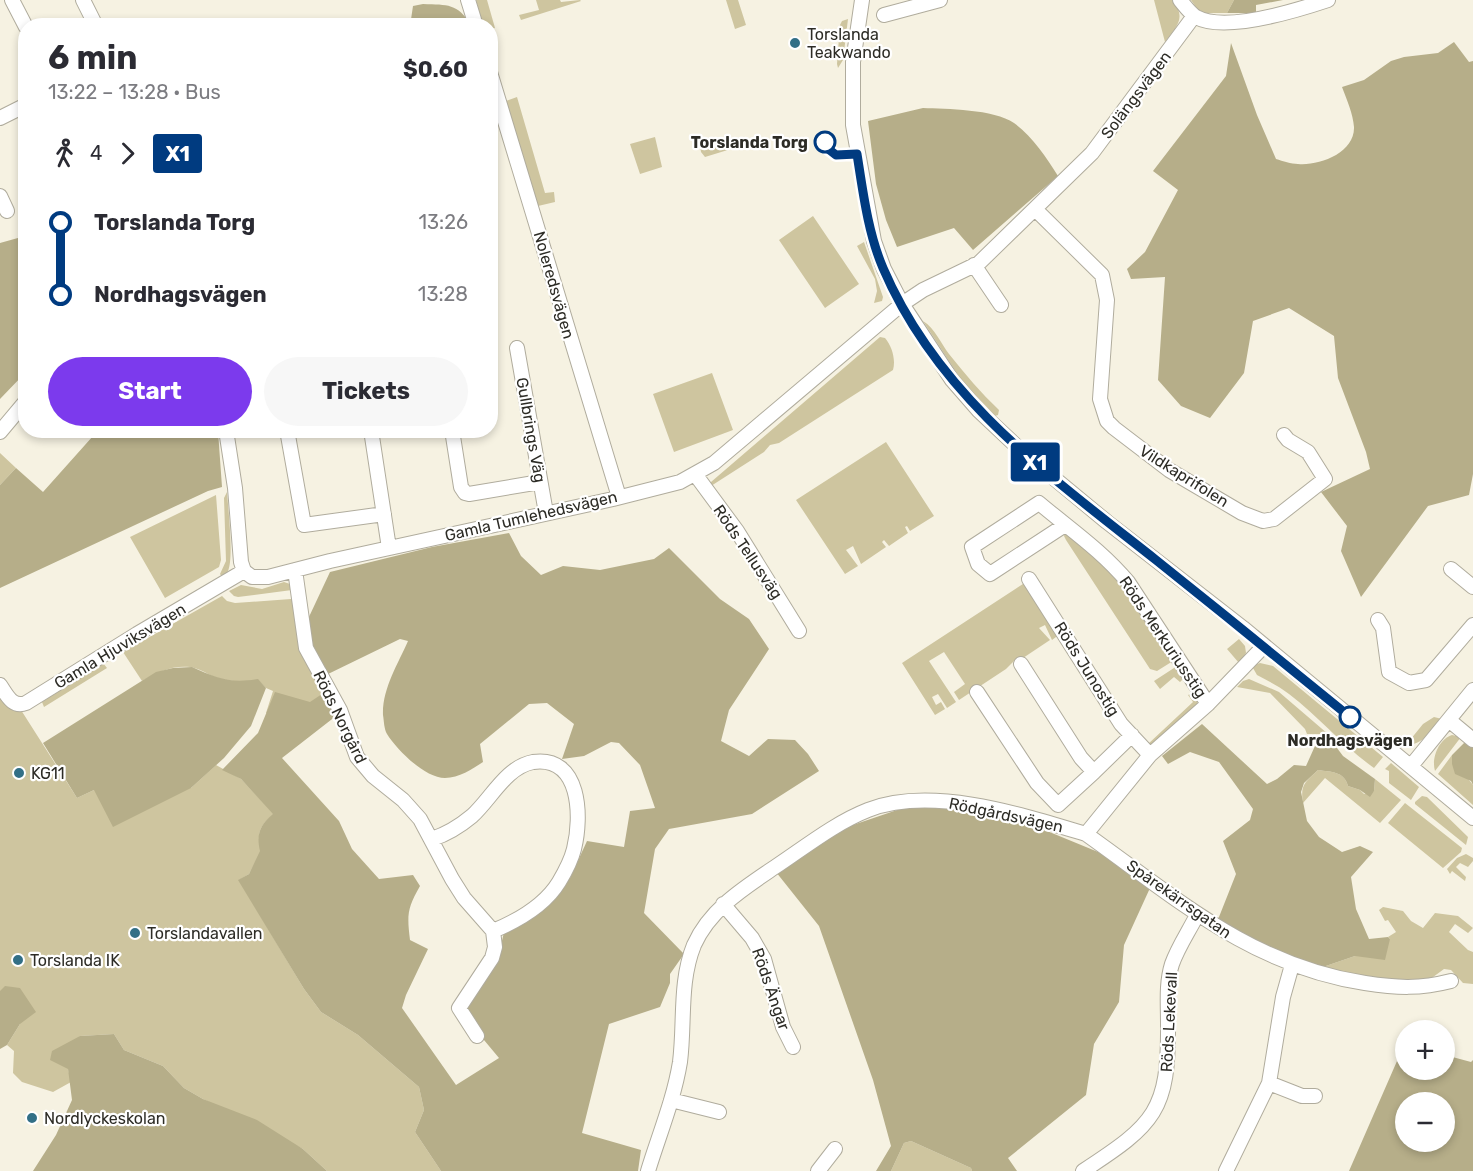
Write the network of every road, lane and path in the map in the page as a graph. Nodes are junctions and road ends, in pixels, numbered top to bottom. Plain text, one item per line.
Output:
1 (12, 0) edge
2 (83, 0) edge
3 (468, 0) edge
4 (862, 0) edge
5 (940, 0) edge
6 (1180, 0) edge
7 (1328, 0) edge
8 (884, 15) dead end
9 (1194, 16) junction
10 (21, 18) edge
11 (92, 18) edge
12 (474, 18) edge
13 (498, 98) edge
14 (18, 109) edge
15 (0, 118) edge
16 (0, 196) edge
17 (1035, 209) junction
18 (7, 211) dead end
19 (974, 265) junction
20 (902, 304) junction
21 (1000, 305) dead end
22 (517, 348) dead end
23 (18, 411) edge
24 (0, 432) edge
25 (1284, 435) dead end
26 (227, 438) edge
27 (288, 438) edge
28 (372, 438) edge
29 (453, 438) edge
30 (695, 474) junction
31 (540, 482) junction
32 (619, 497) junction
33 (546, 513) junction
34 (384, 514) junction
35 (1065, 525) junction
36 (389, 548) junction
37 (1451, 569) dead end
38 (295, 570) junction
39 (244, 572) junction
40 (1029, 579) dead end
41 (1473, 587) edge
42 (1378, 620) dead end
43 (1473, 625) edge
44 (799, 631) dead end
45 (1264, 646) junction
46 (1021, 664) dead end
47 (0, 685) edge
48 (1473, 690) edge
49 (977, 692) dead end
50 (1208, 704) junction
51 (1450, 721) junction
52 (1132, 735) junction
53 (1473, 740) edge
54 (1150, 755) junction
55 (1411, 766) junction
56 (1094, 772) junction
57 (1473, 818) edge
58 (1086, 834) junction
59 (432, 839) junction
60 (723, 904) junction
61 (1197, 915) junction
62 (493, 931) junction
63 (1292, 966) junction
64 (1451, 981) dead end
65 (477, 1036) dead end
66 (793, 1047) dead end
67 (1269, 1083) junction
68 (1316, 1096) dead end
69 (671, 1100) junction
70 (719, 1112) dead end
71 (835, 1149) dead end
72 (648, 1171) edge
73 (818, 1171) edge
74 (1083, 1171) edge
75 (1226, 1171) edge

1 - 10 street
2 - 11 street
3 - 12 street
4 - 20 street
5 - 8 street
6 - 9 street
7 - 9 street
9 - 17 street, Solängsvägen
13 - 32 street, Noleredsvägen
14 - 15 street
16 - 18 street
17 - 19 street, Solängsvägen
17 - 25 street, Vildkaprifolen
19 - 20 street, Solängsvägen
19 - 21 street
20 - 30 street, Gamla Tumlehedsvägen
20 - 45 street
22 - 31 street, Gullbrings Väg
23 - 24 street
26 - 39 street
27 - 34 street
28 - 34 street
29 - 31 street
30 - 32 street, Gamla Tumlehedsvägen
30 - 44 street, Röds Tellusväg
31 - 33 street, Gullbrings Väg
32 - 33 street, Gamla Tumlehedsvägen
33 - 36 street, Gamla Tumlehedsvägen
34 - 36 street
35 - 35 street, Röds Merkuriusstig
35 - 50 street, Röds Merkuriusstig
36 - 38 street, Gamla Tumlehedsvägen
37 - 41 street
38 - 39 street, Gamla Tumlehedsvägen
38 - 59 street, Röds Norgård
39 - 47 street, Gamla Hjuviksvägen
40 - 52 street, Röds Junostig
42 - 43 street
45 - 50 street, Rödgårdsvägen
45 - 55 street
46 - 56 street
48 - 51 street
49 - 56 street
50 - 54 street, Rödgårdsvägen
51 - 53 street
51 - 55 street
52 - 54 street, Röds Junostig
52 - 56 street
54 - 58 street, Rödgårdsvägen
55 - 57 street
58 - 60 street, Rödgårdsvägen
58 - 61 street, Spårekärrsgatan
59 - 62 street, Röds Norgård
59 - 62 street
60 - 66 street, Röds Ängar
60 - 69 street, Rödgårdsvägen
61 - 63 street, Spårekärrsgatan
61 - 74 street, Röds Lekevall
62 - 65 street
63 - 64 street, Spårekärrsgatan
63 - 67 street
67 - 68 street
67 - 75 street
69 - 70 street
69 - 72 street, Rödgårdsvägen
71 - 73 street

